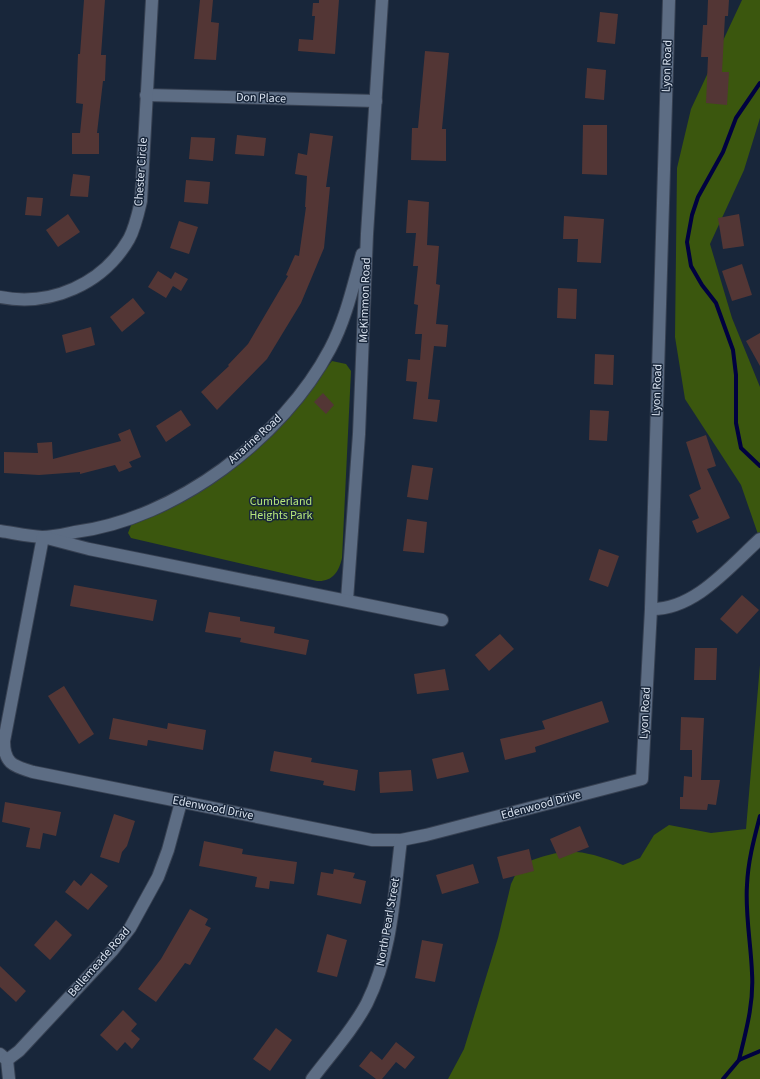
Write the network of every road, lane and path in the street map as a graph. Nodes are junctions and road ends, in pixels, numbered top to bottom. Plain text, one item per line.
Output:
1 (152, 0) edge
2 (382, 0) edge
3 (669, 0) edge
4 (146, 95) junction
5 (376, 101) junction
6 (367, 234) junction
7 (0, 297) edge
8 (0, 531) edge
9 (43, 537) junction
10 (760, 539) edge
11 (347, 600) junction
12 (651, 610) junction
13 (442, 620) dead end
14 (642, 779) joint
15 (181, 802) junction
16 (401, 840) junction
17 (4, 1057) edge
18 (9, 1079) edge
19 (312, 1079) edge

1 - 4 street, Chester Circle
2 - 5 street, McKimmon Road
3 - 12 street, Lyon Road
4 - 5 street, Don Place
4 - 7 street, Chester Circle
5 - 6 street, McKimmon Road
6 - 9 street, Anarine Road
6 - 11 street, McKimmon Road
8 - 9 street, Anarine Road
9 - 11 street, Anarine Road
9 - 15 street, Edenwood Drive
10 - 12 street
11 - 13 street, Anarine Road
12 - 14 street, Lyon Road
14 - 16 street, Edenwood Drive
15 - 16 street, Edenwood Drive
15 - 17 street, Bellemeade Road
16 - 19 street, North Pearl Street
17 - 18 street

